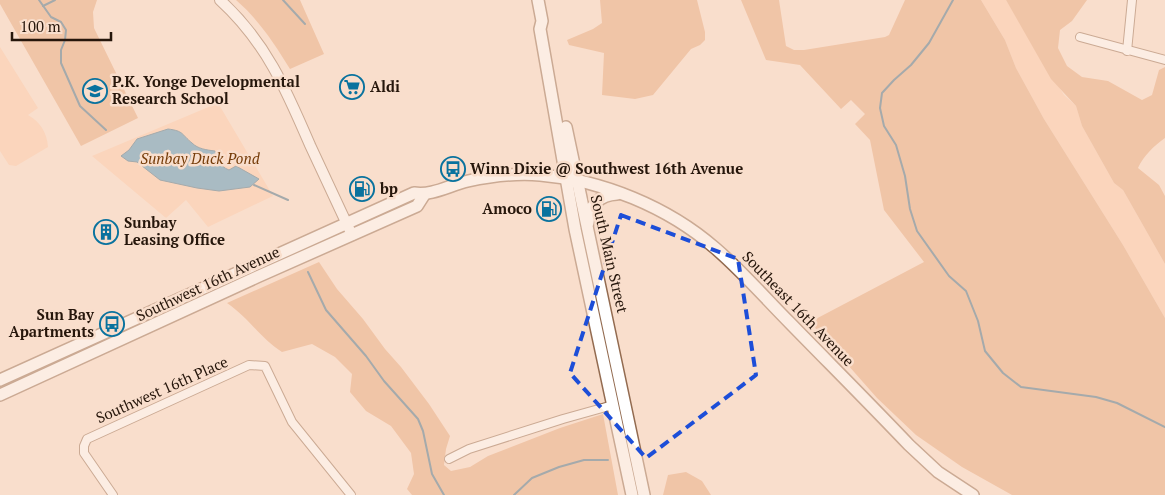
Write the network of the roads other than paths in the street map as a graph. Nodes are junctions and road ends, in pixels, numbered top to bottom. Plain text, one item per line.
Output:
1 (220, 0) edge
2 (538, 0) edge
3 (1132, 0) edge
4 (1080, 37) dead end
5 (1127, 51) junction
6 (1165, 60) edge
7 (572, 180) junction
8 (621, 194) junction
9 (424, 195) junction
10 (347, 224) junction
11 (588, 229) junction
12 (352, 235) junction
13 (610, 326) junction
14 (595, 327) junction
15 (0, 380) edge
16 (0, 395) edge
17 (625, 403) junction
18 (613, 405) junction
19 (449, 459) dead end
20 (113, 495) edge
21 (351, 495) edge
22 (632, 495) edge
23 (644, 495) edge
24 (973, 495) edge

1 - 10 street
2 - 7 main road, South Main Street
3 - 5 street
4 - 5 street
5 - 6 street
7 - 8 main road, Southeast 16th Avenue
7 - 9 main road, Southwest 16th Avenue
7 - 11 main road, South Main Street
7 - 14 main road, South Main Street
8 - 11 main road
8 - 24 main road, Southeast 16th Avenue
9 - 10 main road, Southwest 16th Avenue
9 - 12 main road, Southwest 16th Avenue
10 - 12 street
10 - 15 main road, Southwest 16th Avenue
11 - 13 main road, South Main Street
12 - 16 main road, Southwest 16th Avenue
13 - 14 main road
13 - 17 main road, South Main Street
14 - 18 main road, South Main Street
17 - 18 main road
17 - 23 main road, South Main Street
18 - 19 street
18 - 22 main road, South Main Street
20 - 21 street, Southwest 16th Place

